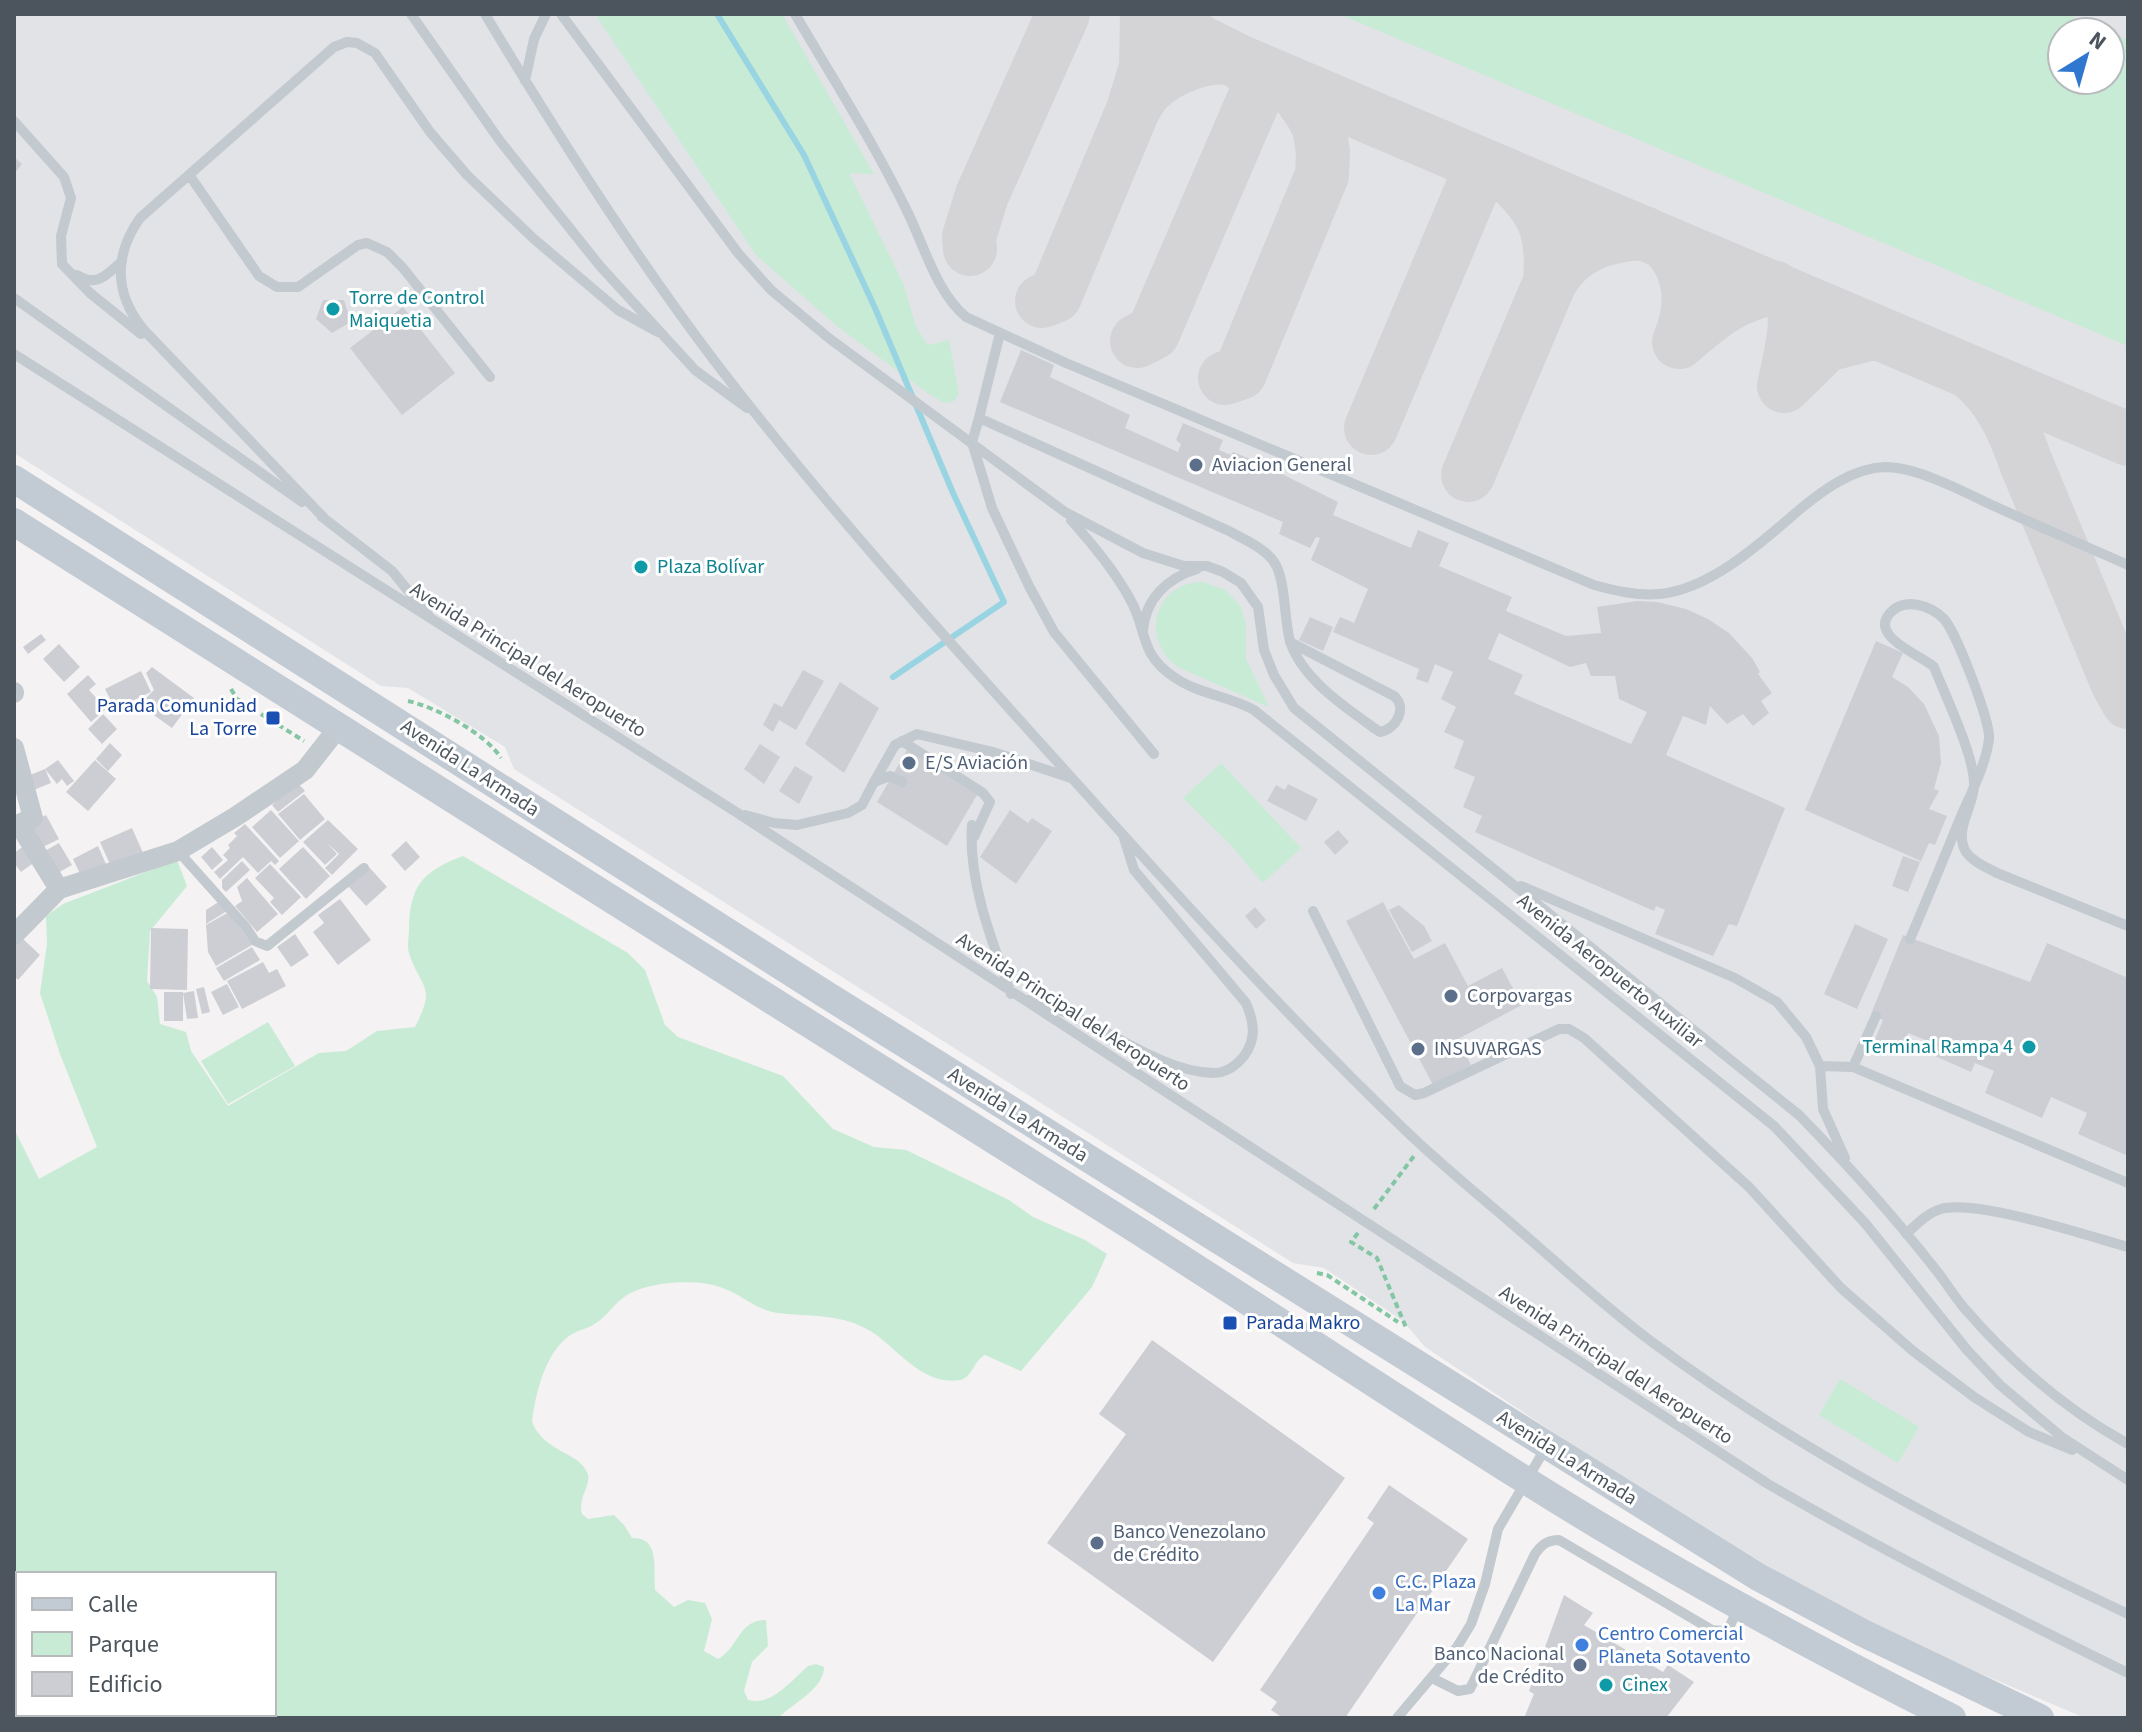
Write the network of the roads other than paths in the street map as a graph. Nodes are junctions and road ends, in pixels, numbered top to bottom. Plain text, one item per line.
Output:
1 (411, 14) edge
2 (485, 14) edge
3 (546, 14) edge
4 (561, 14) edge
5 (795, 14) edge
6 (525, 81) junction
7 (14, 121) edge
8 (190, 176) junction
9 (122, 261) junction
10 (62, 264) junction
11 (14, 298) edge
12 (658, 332) junction
13 (1000, 333) junction
14 (14, 354) edge
15 (172, 358) junction
16 (490, 377) dead end
17 (758, 416) junction
18 (979, 418) junction
19 (972, 442) junction
20 (14, 479) edge
21 (1065, 512) junction
22 (324, 518) junction
23 (14, 522) edge
24 (2128, 565) edge
25 (1207, 566) junction
26 (436, 623) junction
27 (1143, 641) junction
28 (1290, 642) junction
29 (338, 728) junction
30 (902, 741) junction
31 (14, 748) edge
32 (1154, 754) dead end
33 (1073, 779) junction
34 (874, 782) junction
35 (902, 782) dead end
36 (1975, 784) junction
37 (736, 812) junction
38 (972, 825) dead end
39 (1122, 833) junction
40 (970, 843) junction
41 (178, 851) junction
42 (364, 868) dead end
43 (1509, 880) junction
44 (59, 889) junction
45 (1313, 911) dead end
46 (2128, 926) edge
47 (14, 935) edge
48 (1910, 939) dead end
49 (1011, 994) junction
50 (1876, 1016) dead end
51 (1820, 1066) junction
52 (1853, 1067) junction
53 (1849, 1167) junction
54 (2128, 1183) edge
55 (1906, 1234) junction
56 (2128, 1247) edge
57 (2128, 1444) edge
58 (1547, 1446) junction
59 (2089, 1457) junction
60 (2128, 1480) edge
61 (1526, 1481) junction
62 (1739, 1606) junction
63 (2128, 1614) edge
64 (2128, 1673) edge
65 (1432, 1678) junction
66 (1397, 1718) edge
67 (1952, 1718) edge
68 (2040, 1718) edge

1 - 12 lane
2 - 6 lane, Avenida Principal del Aeropuerto
3 - 6 lane
4 - 19 lane, Avenida Aeropuerto Auxiliar
5 - 13 lane
6 - 17 lane, Avenida Principal del Aeropuerto
7 - 10 lane
8 - 9 lane
8 - 12 lane
8 - 16 lane
9 - 10 lane
9 - 15 lane
10 - 15 lane
11 - 22 lane
12 - 17 lane
13 - 18 lane
13 - 24 lane
14 - 26 lane, Avenida Principal del Aeropuerto
15 - 22 lane
17 - 33 lane, Avenida Principal del Aeropuerto
18 - 19 lane
18 - 28 lane
19 - 21 lane, Avenida Aeropuerto Auxiliar
19 - 32 lane
20 - 58 main road, Avenida La Armada
21 - 25 lane, Avenida Aeropuerto Auxiliar
21 - 27 lane, Avenida Aeropuerto Auxiliar
22 - 26 lane
23 - 29 main road, Avenida La Armada
25 - 27 lane
25 - 43 lane, Avenida Aeropuerto Auxiliar
26 - 37 lane, Avenida Principal del Aeropuerto
27 - 59 lane, Avenida Aeropuerto Auxiliar
28 - 28 lane
29 - 41 street
29 - 61 main road, Avenida La Armada
30 - 33 lane
30 - 34 lane
30 - 40 lane
31 - 44 street
33 - 39 lane, Avenida Principal del Aeropuerto
34 - 35 lane
34 - 37 lane
36 - 36 lane
36 - 46 lane
36 - 48 lane
37 - 49 lane, Avenida Principal del Aeropuerto
38 - 40 lane
39 - 49 lane
39 - 63 lane, Avenida Principal del Aeropuerto
40 - 49 lane
41 - 42 lane
41 - 44 street
43 - 51 lane
43 - 53 lane, Avenida Aeropuerto Auxiliar
44 - 47 street
45 - 59 lane
49 - 64 lane, Avenida Principal del Aeropuerto
50 - 52 lane
51 - 52 lane
51 - 53 lane
52 - 54 lane
53 - 55 lane, Avenida Aeropuerto Auxiliar
55 - 56 lane
55 - 57 lane, Avenida Aeropuerto Auxiliar
58 - 61 lane
58 - 68 main road, Avenida La Armada
59 - 60 lane, Avenida Aeropuerto Auxiliar
61 - 62 main road, Avenida La Armada
61 - 65 lane
62 - 65 lane
62 - 67 main road, Avenida La Armada
65 - 66 lane

